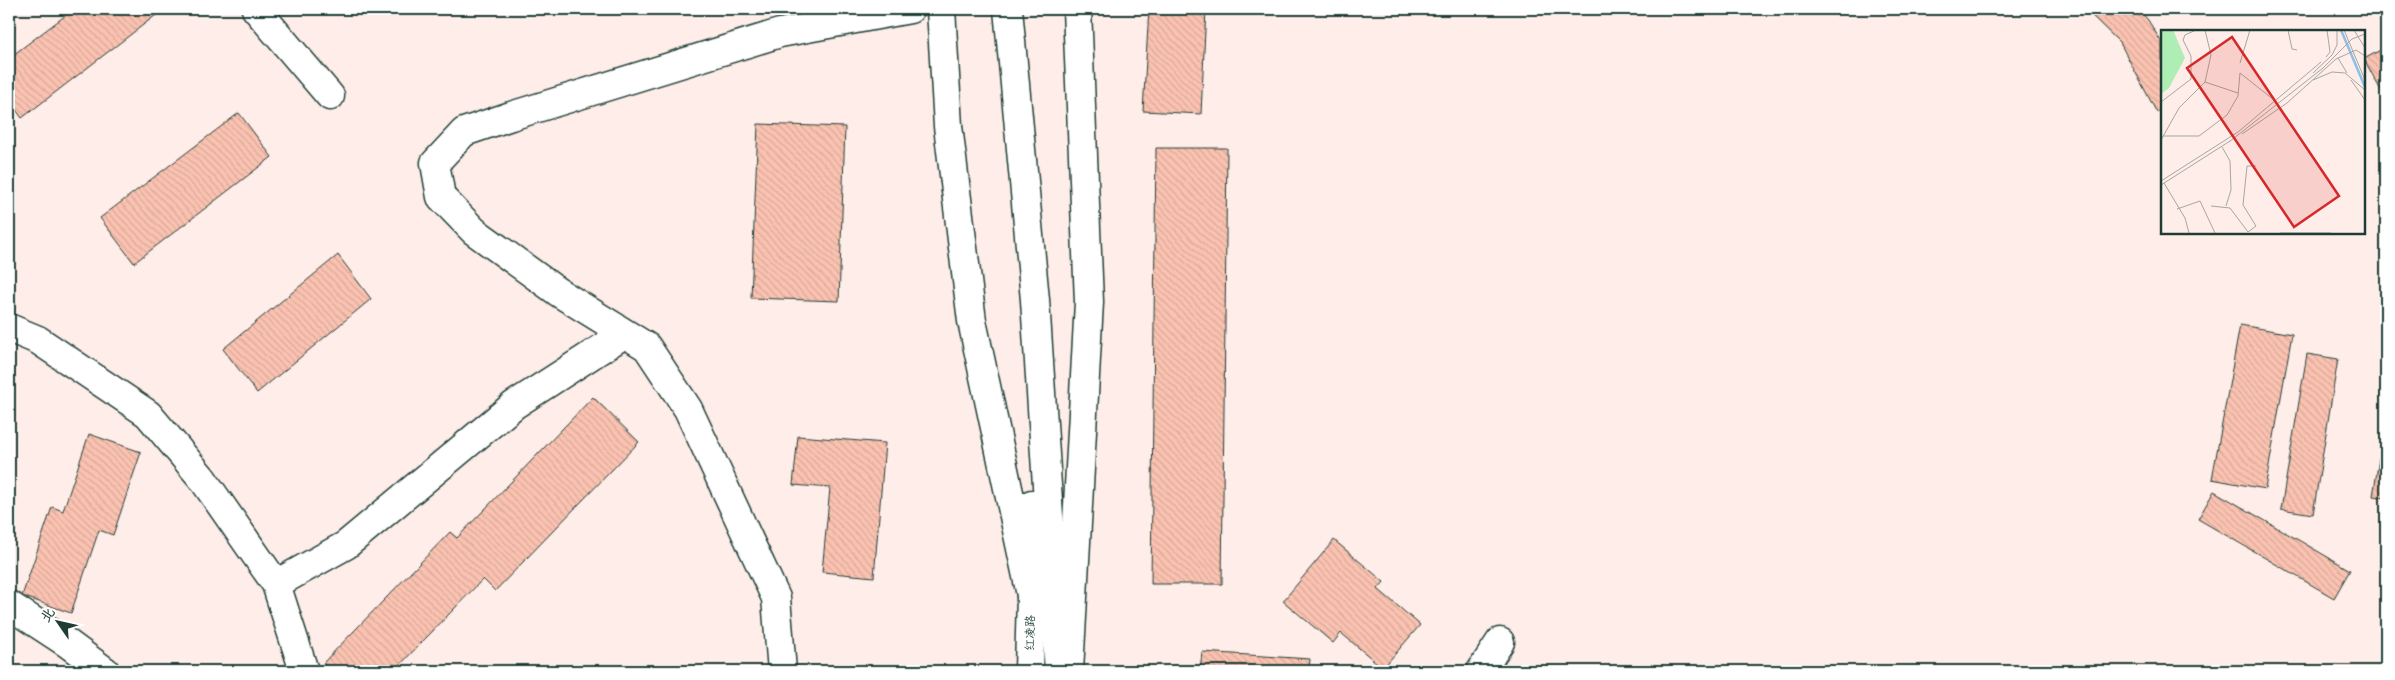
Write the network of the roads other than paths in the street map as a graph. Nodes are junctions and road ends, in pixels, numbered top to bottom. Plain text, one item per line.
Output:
1 (256, 9) edge
2 (910, 9) edge
3 (941, 9) edge
4 (1008, 9) edge
5 (1077, 9) edge
6 (330, 96) dead end
7 (1035, 300) junction
8 (9, 328) edge
9 (624, 334) junction
10 (276, 584) junction
11 (1031, 595) junction
12 (9, 605) edge
13 (1500, 642) dead end
14 (105, 671) edge
15 (304, 671) edge
16 (782, 671) edge
17 (1029, 671) edge
18 (1059, 671) edge
19 (1069, 671) edge
20 (1481, 671) edge

1 - 6 main road
2 - 9 main road
3 - 11 main road
4 - 7 main road
5 - 19 main road
7 - 11 main road
7 - 18 main road
8 - 10 main road
9 - 10 main road
9 - 16 main road
10 - 15 main road
11 - 17 main road, 红凌路
12 - 14 main road
13 - 20 main road

